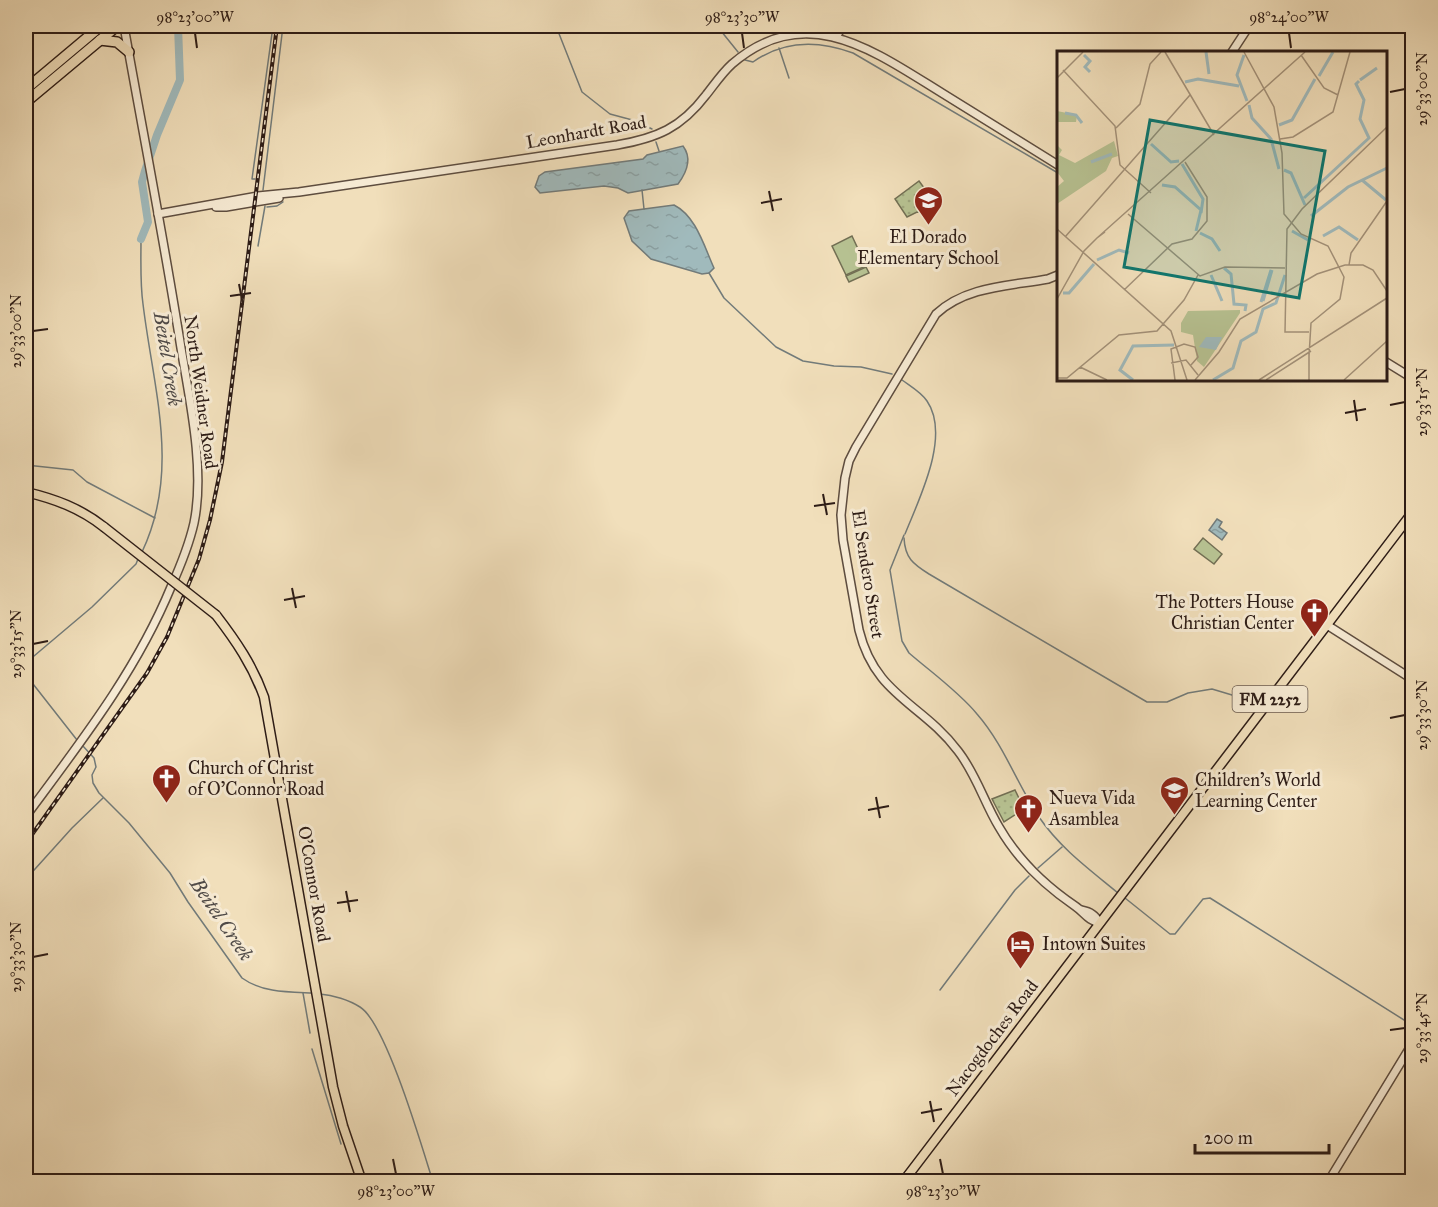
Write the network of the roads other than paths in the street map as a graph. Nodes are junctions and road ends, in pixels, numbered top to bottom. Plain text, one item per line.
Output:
1 (101, 26) edge
2 (117, 26) edge
3 (124, 26) edge
4 (842, 26) edge
5 (1249, 26) edge
6 (837, 36) junction
7 (100, 40) junction
8 (1234, 51) edge
9 (129, 52) junction
10 (26, 89) edge
11 (26, 102) edge
12 (1057, 164) edge
13 (158, 214) junction
14 (1057, 276) edge
15 (1387, 363) edge
16 (1413, 378) edge
17 (26, 492) edge
18 (1413, 513) edge
19 (1327, 625) junction
20 (1413, 679) edge
21 (26, 816) edge
22 (1100, 923) junction
23 (1413, 1044) edge
24 (906, 1178) edge
25 (362, 1182) edge
26 (915, 1182) edge
27 (1328, 1182) edge

1 - 10 highway
2 - 7 highway
3 - 9 street, North Weidner Road
4 - 6 street
5 - 8 street
6 - 12 street, Leonhardt Road
6 - 13 street, Leonhardt Road
7 - 9 highway
7 - 11 highway
9 - 13 street, North Weidner Road
13 - 21 street, North Weidner Road
14 - 22 street, El Sendero Street
15 - 16 street
17 - 25 main road, O'Connor Road, bridge
18 - 19 main road, Nacogdoches Road / FM 2252
19 - 20 street
19 - 22 main road, Nacogdoches Road / FM 2252
22 - 24 main road, Nacogdoches Road / FM 2252
23 - 27 street
24 - 26 street

